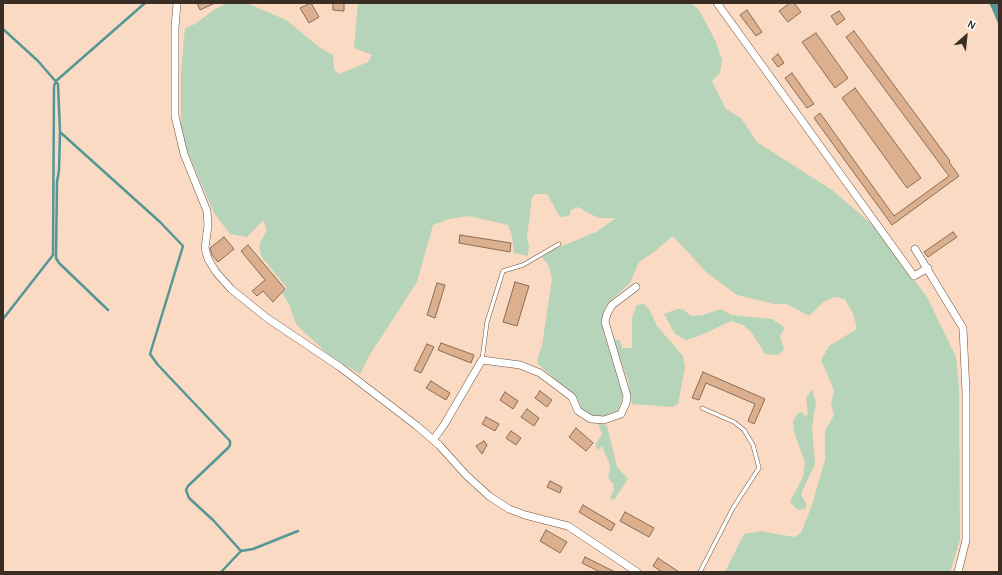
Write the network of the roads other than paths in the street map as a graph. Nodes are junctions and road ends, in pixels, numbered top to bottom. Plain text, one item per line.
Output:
1 (177, 3) edge
2 (717, 3) edge
3 (559, 244) dead end
4 (915, 249) dead end
5 (928, 268) junction
6 (636, 287) dead end
7 (482, 360) junction
8 (702, 408) dead end
9 (433, 440) junction
10 (637, 572) edge
11 (700, 572) edge
12 (958, 572) edge

1 - 9 street
2 - 5 street
3 - 7 lane
4 - 5 street
5 - 12 street
6 - 7 street
7 - 9 street
8 - 11 lane
9 - 10 street

